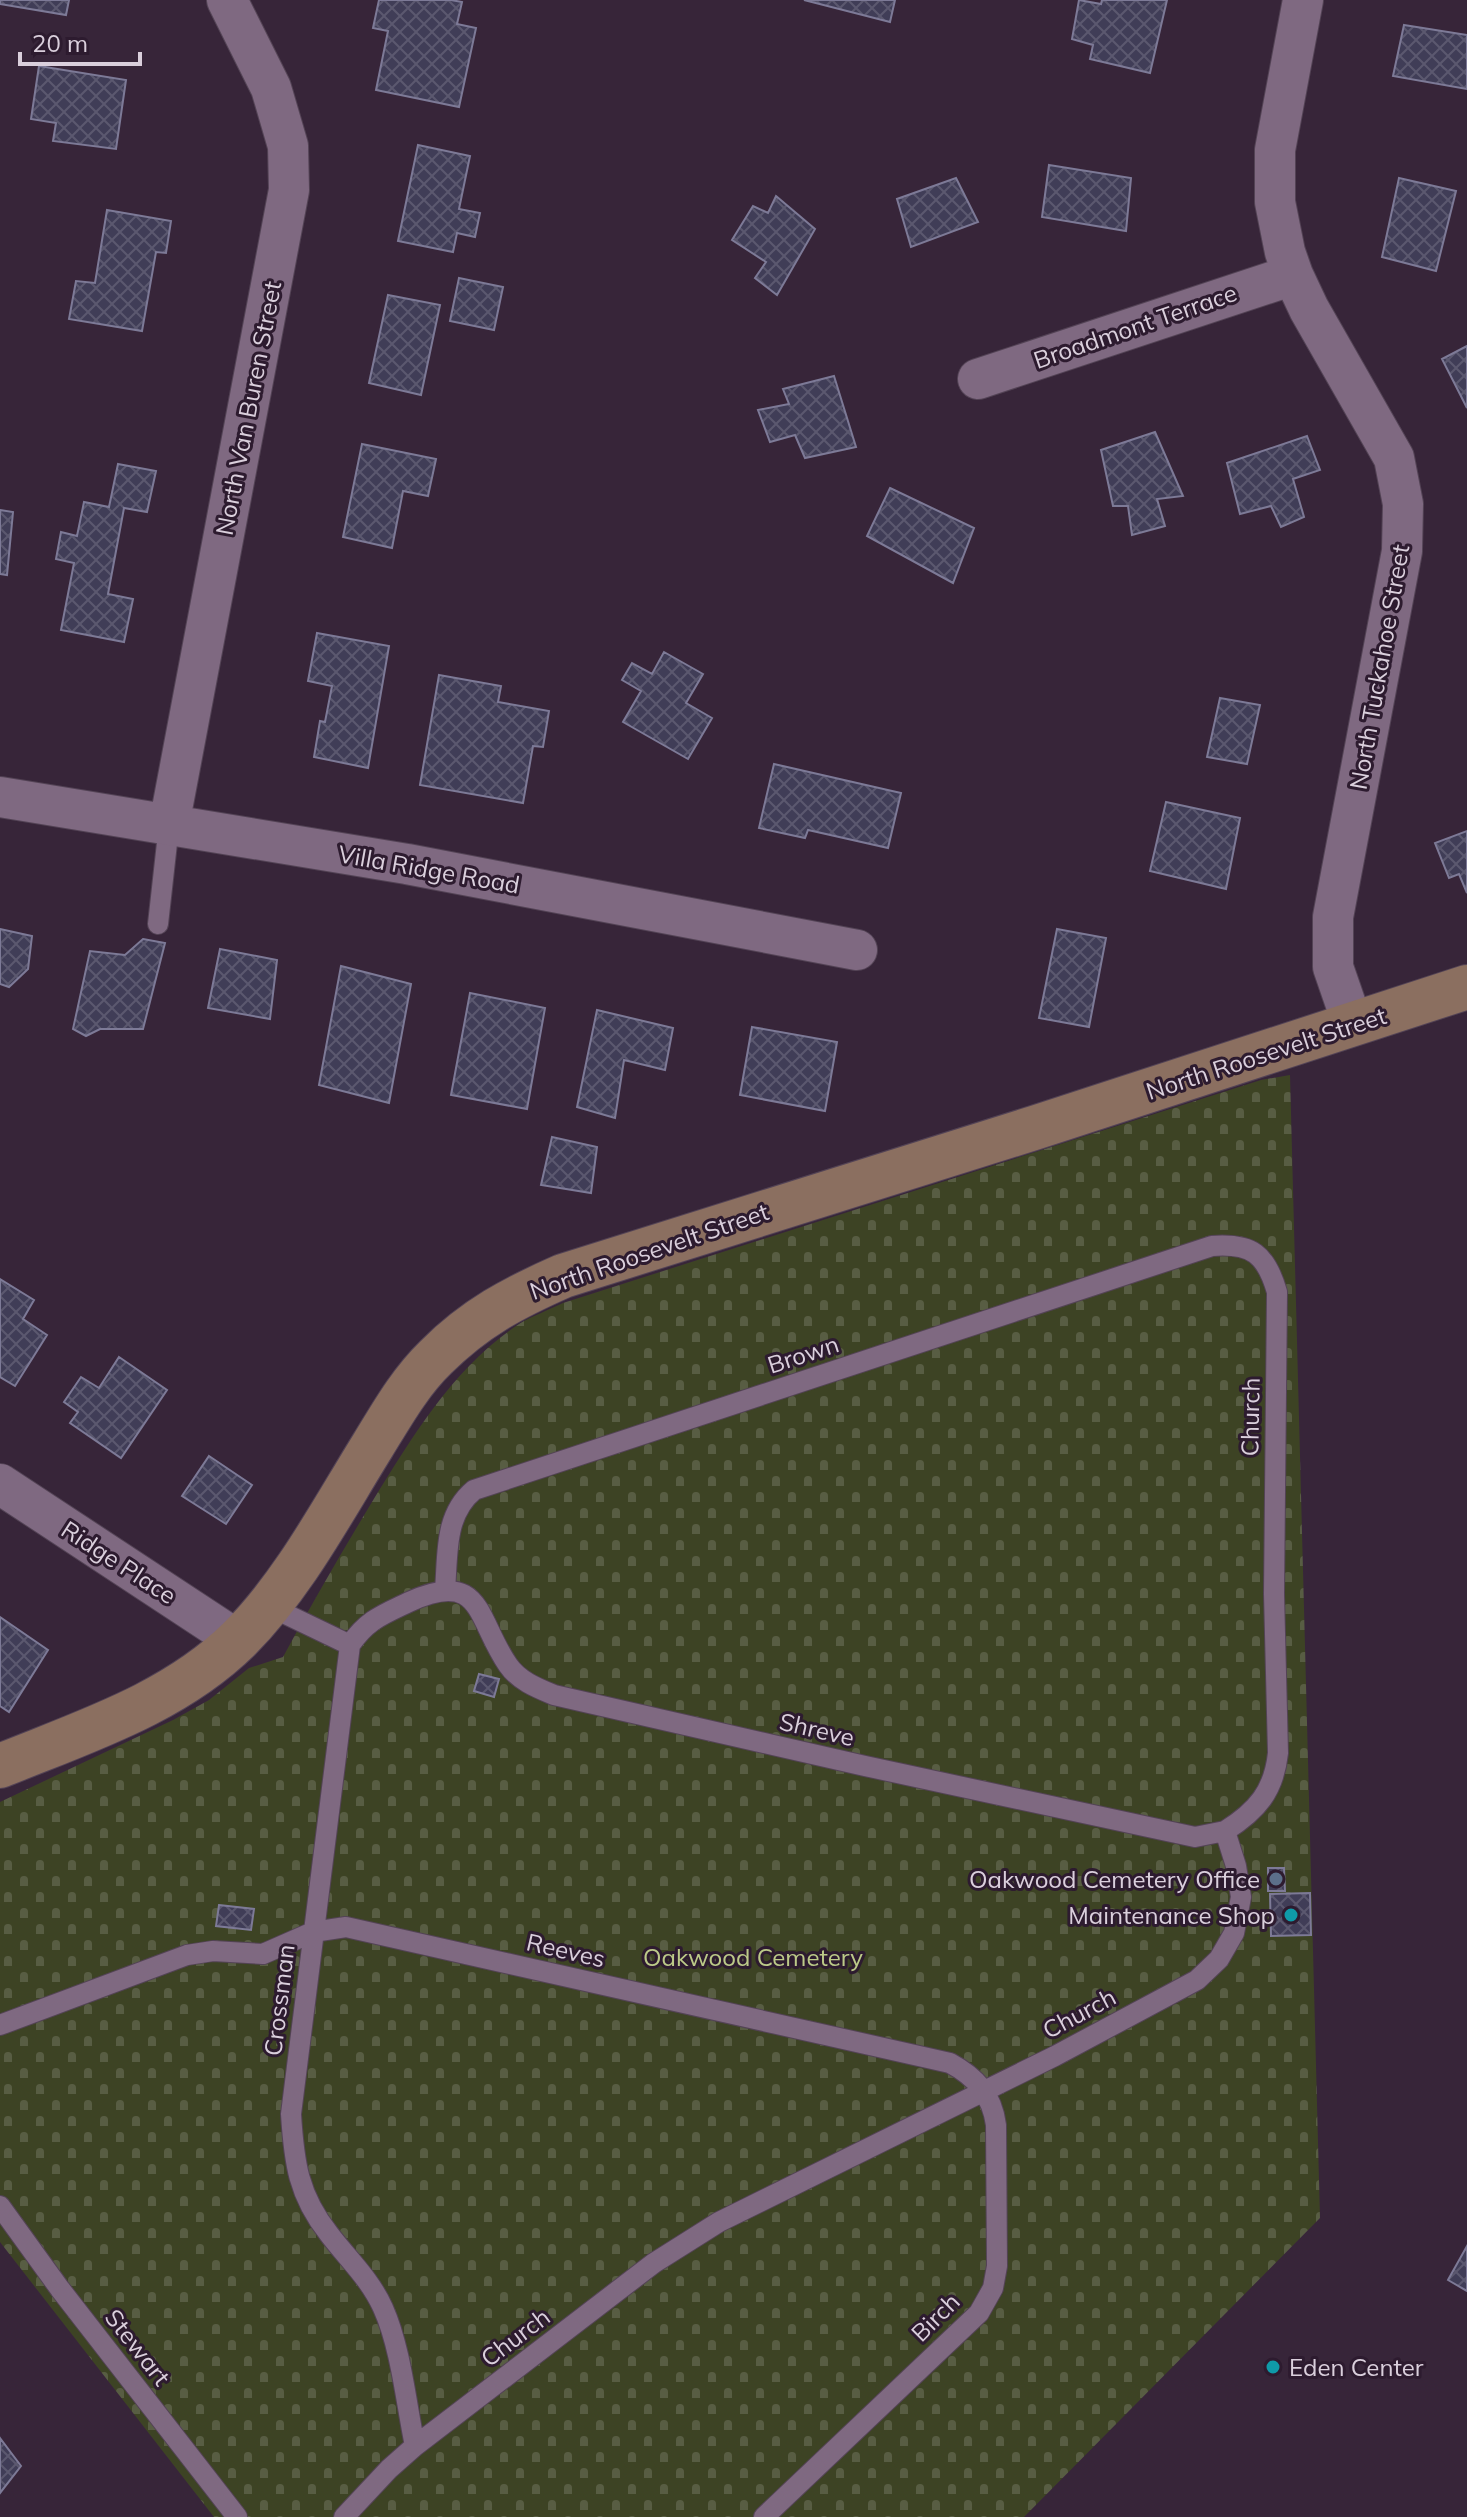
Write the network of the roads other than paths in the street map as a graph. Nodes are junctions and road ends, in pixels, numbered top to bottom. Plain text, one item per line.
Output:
1 (227, 0) edge
2 (1303, 0) edge
3 (1293, 275) junction
4 (978, 379) dead end
5 (0, 797) edge
6 (169, 825) junction
7 (158, 924) dead end
8 (857, 950) dead end
9 (1467, 987) edge
10 (1353, 1025) junction
11 (1253, 1250) joint
12 (0, 1484) edge
13 (445, 1590) junction
14 (269, 1606) junction
15 (237, 1640) junction
16 (350, 1645) junction
17 (0, 1766) edge
18 (1225, 1831) junction
19 (313, 1932) junction
20 (0, 2025) edge
21 (984, 2091) junction
22 (0, 2206) edge
23 (415, 2446) junction
24 (237, 2517) edge
25 (344, 2517) edge
26 (764, 2517) edge

1 - 6 street, North Van Buren Street
2 - 3 street, North Tuckahoe Street
3 - 4 street, Broadmont Terrace
3 - 10 street, North Tuckahoe Street
5 - 6 street, Villa Ridge Road
6 - 7 lane
6 - 8 street, Villa Ridge Road
9 - 10 street, North Roosevelt Street
10 - 14 street, North Roosevelt Street
11 - 13 lane, Brown
11 - 18 lane, Church
12 - 15 street, Ridge Place
13 - 16 lane
13 - 18 lane, Shreve
14 - 15 street, North Roosevelt Street
14 - 16 lane
15 - 17 street, North Roosevelt Street
16 - 19 lane, Crossman
18 - 21 lane, Church
19 - 20 lane
19 - 21 lane, Reeves
19 - 23 lane, Crossman
21 - 23 lane, Church
21 - 26 lane, Birch
22 - 24 lane, Stewart
23 - 25 lane, Church

